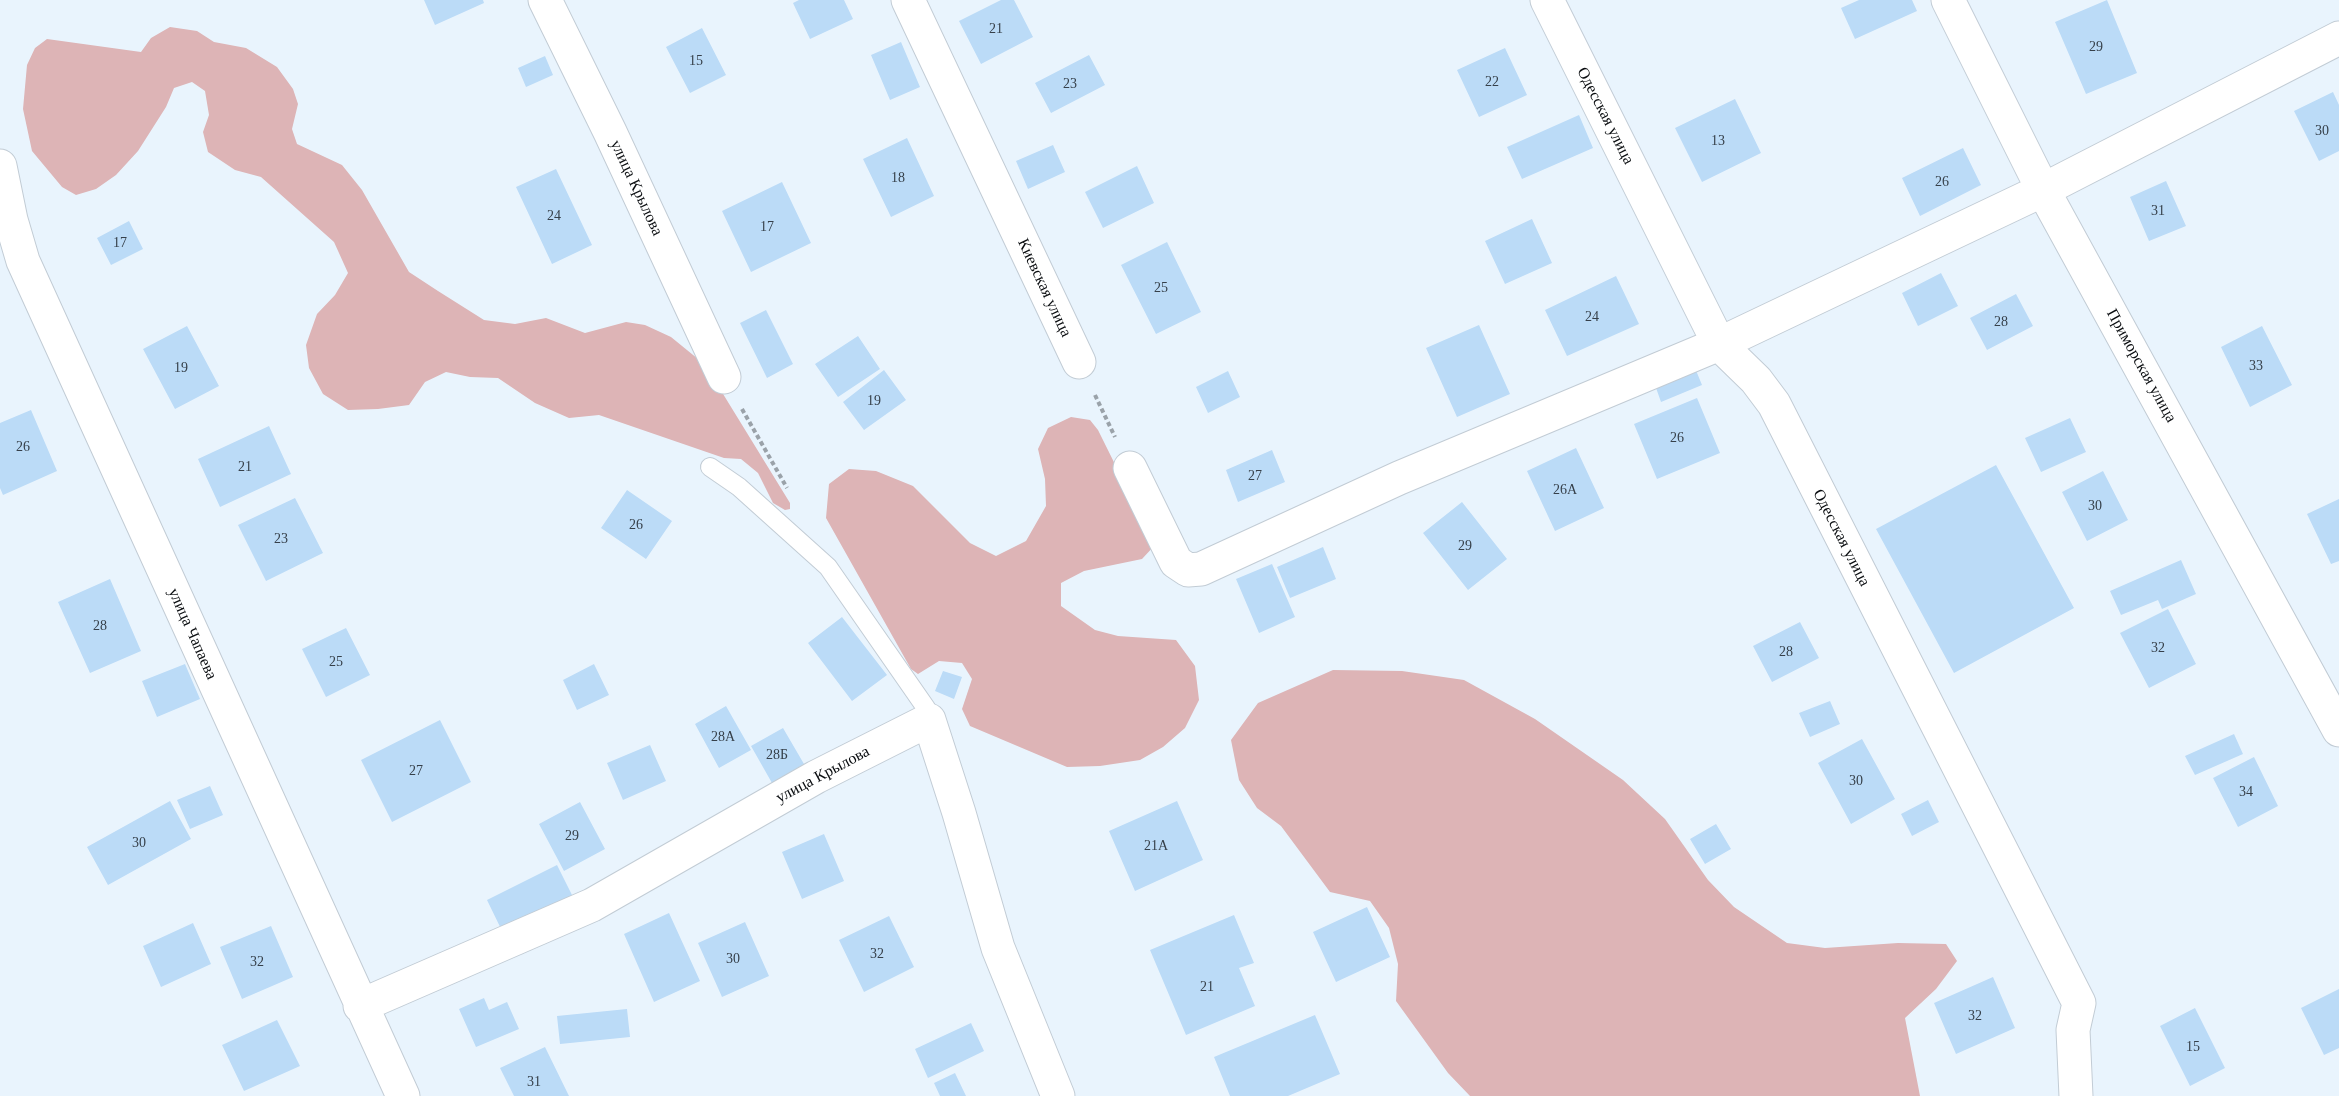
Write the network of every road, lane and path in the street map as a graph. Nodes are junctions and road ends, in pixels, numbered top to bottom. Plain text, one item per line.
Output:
1 (545, 0) edge
2 (908, 0) edge
3 (1547, 0) edge
4 (1948, 0) edge
5 (2339, 38) edge
6 (0, 166) edge
7 (2043, 190) junction
8 (1719, 344) junction
9 (1079, 362) joint
10 (724, 377) joint
11 (710, 467) dead end
12 (1130, 468) joint
13 (776, 469) dead end
14 (929, 720) junction
15 (2339, 730) edge
16 (360, 1006) junction
17 (403, 1096) edge
18 (1058, 1096) edge
19 (2076, 1096) edge

1 - 10 street, улица Крылова
2 - 9 street, Киевская улица
3 - 8 street, Одесская улица
4 - 7 street, Приморская улица
5 - 7 street
6 - 16 street, улица Чапаева
7 - 8 street
7 - 15 street, Приморская улица
8 - 12 street
8 - 19 street, Одесская улица
9 - 12 path
10 - 13 path
11 - 14 lane
14 - 16 street, улица Крылова
14 - 18 street
16 - 17 street, улица Чапаева

